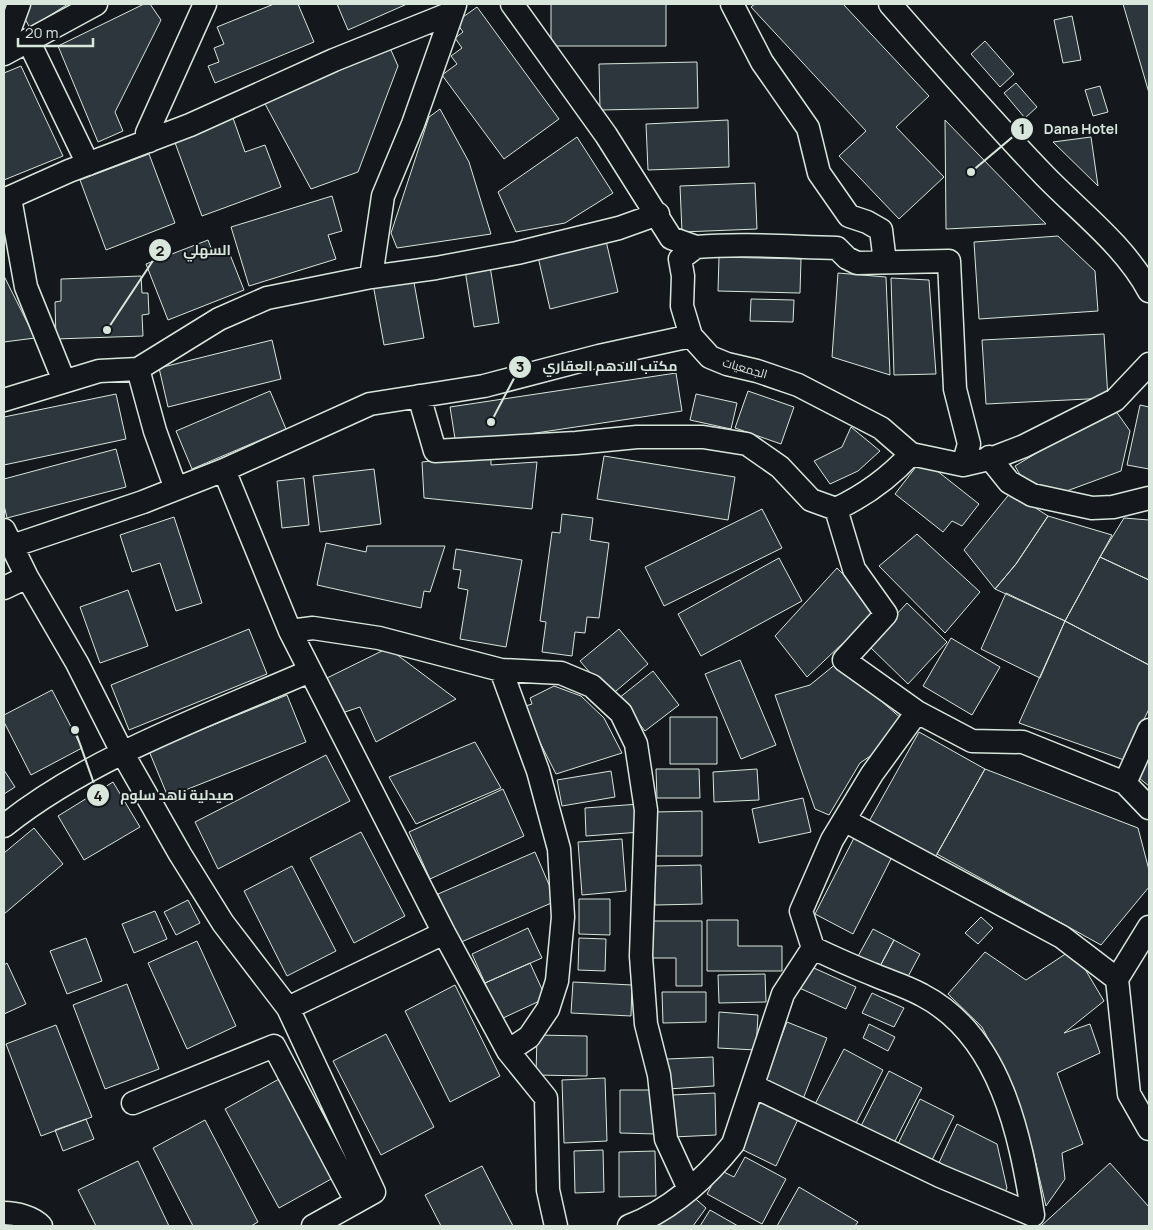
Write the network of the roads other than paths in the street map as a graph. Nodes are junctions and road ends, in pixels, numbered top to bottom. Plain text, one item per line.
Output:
1 (19, 4) edge
2 (96, 4) edge
3 (205, 4) edge
4 (512, 4) edge
5 (732, 4) edge
6 (890, 4) edge
7 (453, 8) edge
8 (28, 40) junction
9 (4, 45) edge
10 (4, 54) edge
11 (149, 140) junction
12 (88, 164) junction
13 (7, 199) edge
14 (658, 214) junction
15 (696, 247) junction
16 (885, 262) junction
17 (371, 276) junction
18 (1149, 291) edge
19 (691, 336) junction
20 (1149, 364) edge
21 (138, 369) junction
22 (64, 381) junction
23 (419, 396) junction
24 (4, 400) edge
25 (910, 454) junction
26 (989, 457) junction
27 (963, 464) junction
28 (224, 470) junction
29 (176, 489) junction
30 (1149, 498) edge
31 (836, 509) junction
32 (8, 538) edge
33 (26, 577) junction
34 (4, 588) edge
35 (290, 631) junction
36 (501, 670) junction
37 (310, 671) junction
38 (917, 712) junction
39 (1149, 730) edge
40 (123, 754) junction
41 (1125, 782) junction
42 (1149, 808) edge
43 (844, 820) junction
44 (4, 826) edge
45 (1149, 927) edge
46 (444, 933) junction
47 (813, 948) junction
48 (1117, 979) junction
49 (288, 1008) junction
50 (508, 1051) junction
51 (753, 1086) junction
52 (133, 1103) dead end
53 (1149, 1129) edge
54 (690, 1189) junction
55 (356, 1202) junction
56 (4, 1213) edge
57 (42, 1226) edge
58 (313, 1226) edge
59 (556, 1226) edge
60 (629, 1226) edge

1 - 9 street
2 - 8 street
3 - 11 street
4 - 14 street
5 - 16 street
6 - 18 street
7 - 11 street
7 - 17 street
8 - 10 street
8 - 12 street
11 - 12 street
12 - 13 street
13 - 22 street
14 - 15 street
14 - 17 street
15 - 16 street
15 - 19 street, الجمعيات
16 - 27 street
17 - 21 street
19 - 23 street
19 - 25 street, الجمعيات
20 - 26 street
21 - 22 street
21 - 29 street
22 - 24 street
23 - 28 street
23 - 31 street
25 - 27 street
25 - 31 street
26 - 27 street
26 - 30 street
28 - 29 street
28 - 35 street
29 - 32 street
31 - 38 street
32 - 33 street
33 - 34 street
33 - 40 street
35 - 36 street
35 - 37 street
36 - 50 street
36 - 54 street
37 - 40 street
37 - 46 street
38 - 41 street
38 - 43 street
39 - 41 street
40 - 44 street
40 - 49 street
41 - 42 street
43 - 47 street
43 - 48 street
45 - 48 street
46 - 49 street
46 - 50 street
47 - 51 street
47 - 51 street
48 - 53 street
49 - 55 street
50 - 59 street
51 - 54 street
52 - 55 street
54 - 60 street
55 - 58 street
56 - 57 street

